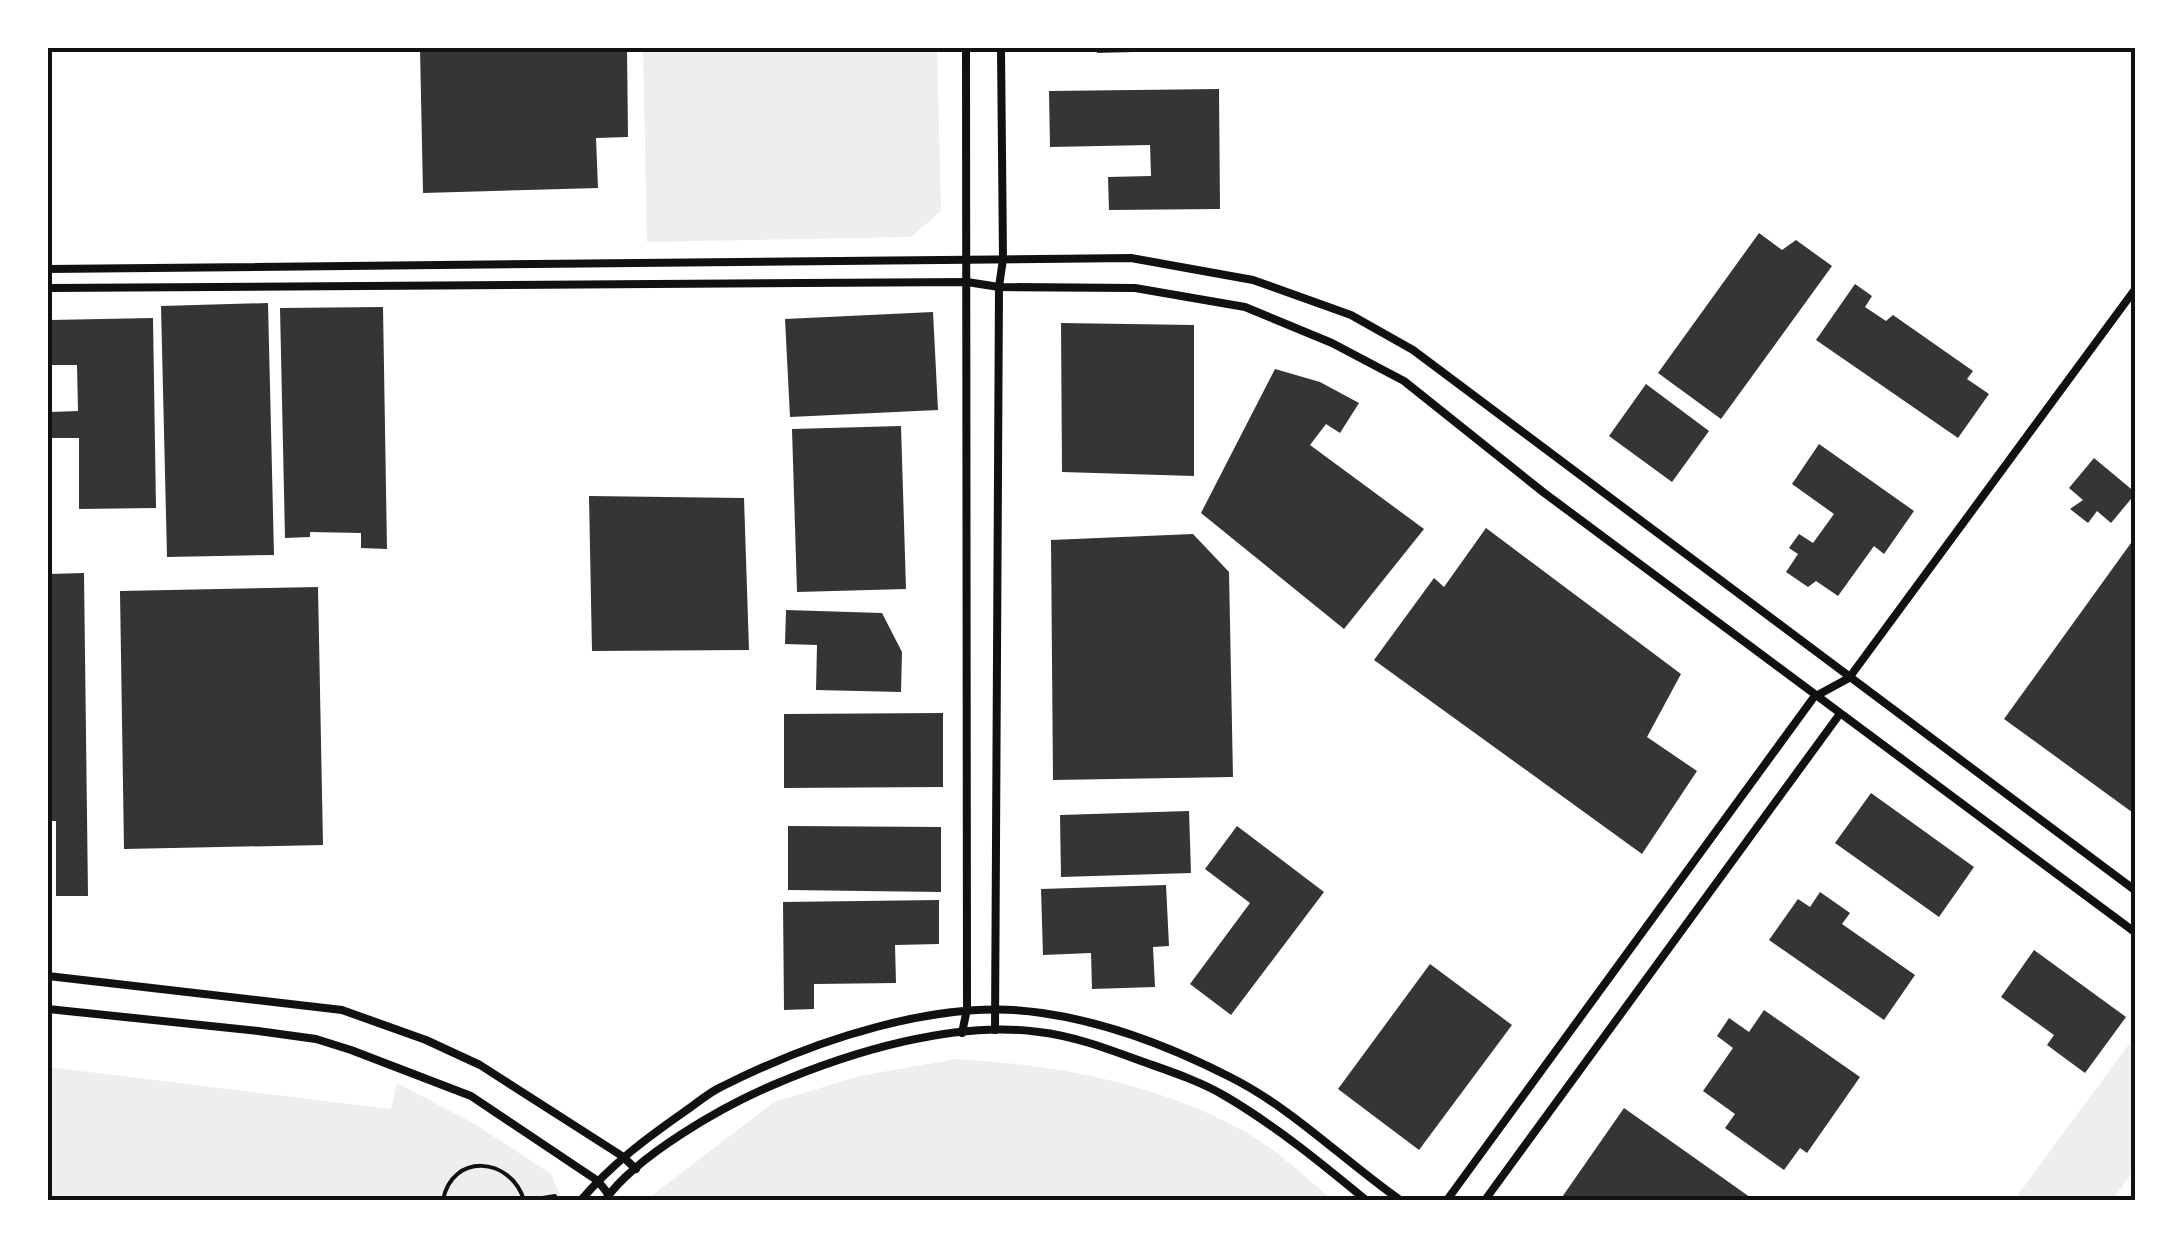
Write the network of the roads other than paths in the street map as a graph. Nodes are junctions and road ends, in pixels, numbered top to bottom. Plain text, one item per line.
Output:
1 (966, 48) edge
2 (1001, 48) edge
3 (1002, 259) junction
4 (966, 260) junction
5 (48, 269) edge
6 (967, 282) junction
7 (999, 287) junction
8 (48, 288) edge
9 (2136, 288) edge
10 (1849, 678) junction
11 (1814, 696) junction
12 (1839, 715) junction
13 (2136, 890) edge
14 (2136, 933) edge
15 (48, 976) edge
16 (48, 1009) edge
17 (967, 1009) junction
18 (996, 1010) junction
19 (995, 1030) junction
20 (962, 1034) junction
21 (622, 1156) junction
22 (636, 1169) junction
23 (598, 1180) junction
24 (607, 1198) edge
25 (580, 1200) edge
26 (1366, 1200) edge
27 (1400, 1200) edge
28 (1447, 1200) edge
29 (1485, 1200) edge

1 - 4 street
2 - 3 street
3 - 4 street
3 - 7 street
3 - 10 street
4 - 5 street
4 - 6 street
6 - 7 street
6 - 8 street
6 - 17 street
7 - 11 street
7 - 18 street
9 - 10 street
10 - 11 street
10 - 13 street
11 - 12 street
11 - 28 street
12 - 14 street
12 - 29 street
15 - 21 street
16 - 23 street
17 - 18 street
17 - 20 street
17 - 21 street
18 - 19 street
18 - 27 street
19 - 20 street
19 - 26 street
20 - 22 street
21 - 22 street
21 - 23 street
22 - 24 street
23 - 24 street
23 - 25 street

